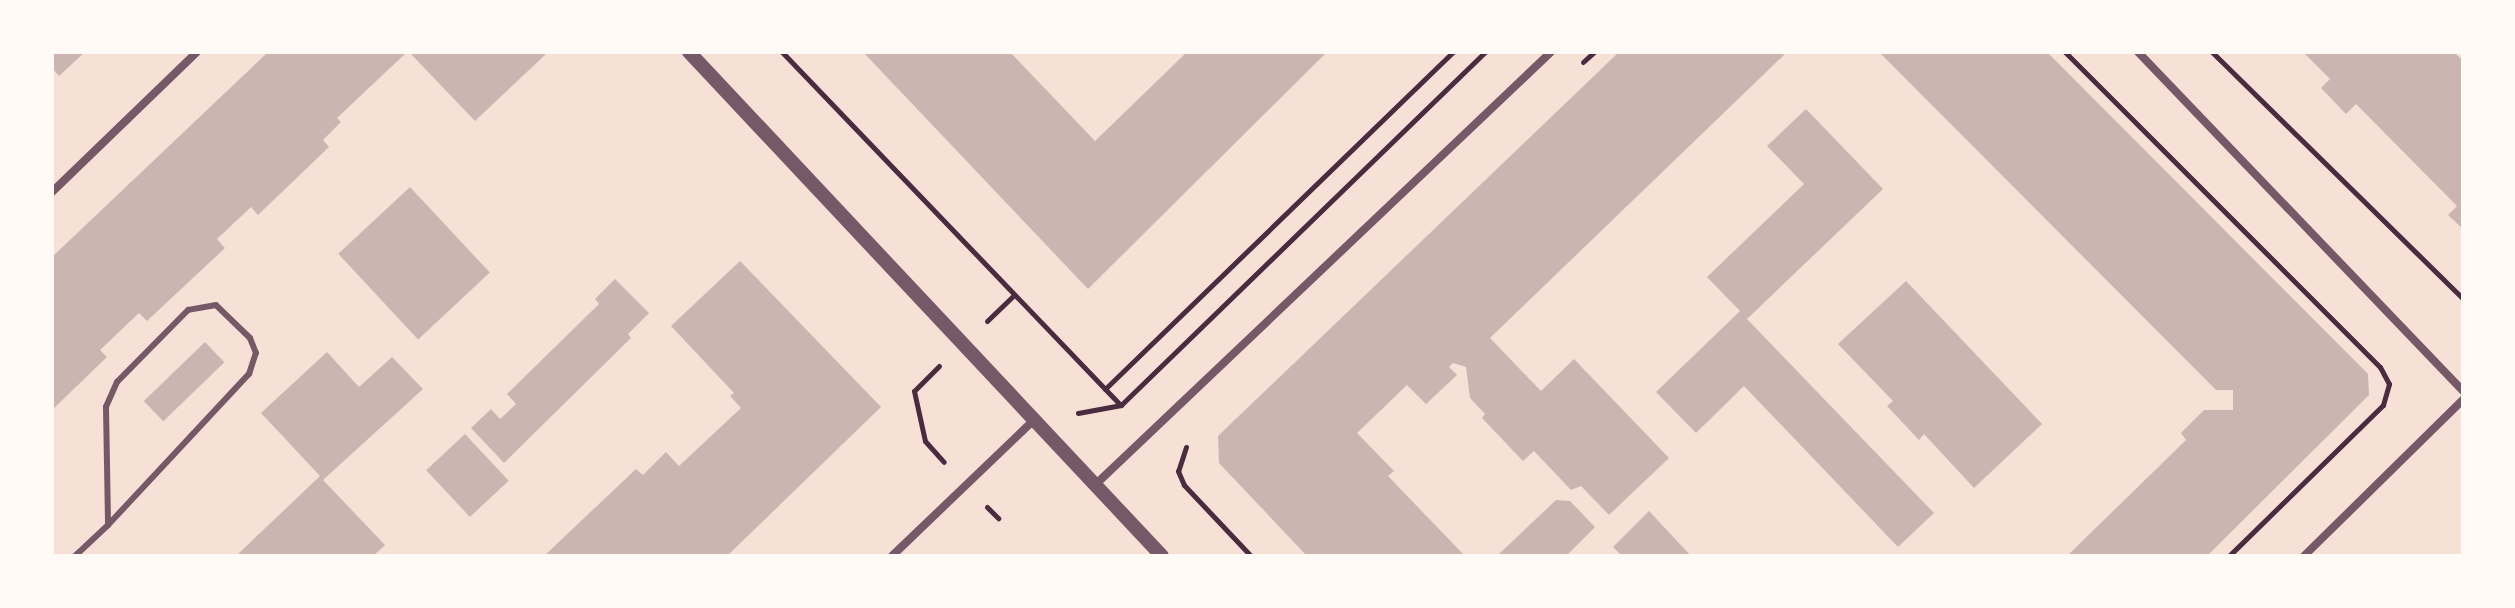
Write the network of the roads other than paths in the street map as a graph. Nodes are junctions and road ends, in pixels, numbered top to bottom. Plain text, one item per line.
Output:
1 (197, 52) edge
2 (689, 52) edge
3 (1551, 52) edge
4 (2138, 52) edge
5 (52, 192) edge
6 (2463, 391) edge
7 (2463, 400) edge
8 (1033, 421) junction
9 (1095, 485) junction
10 (108, 525) junction
11 (75, 556) edge
12 (892, 556) edge
13 (1162, 556) edge
14 (2304, 556) edge

1 - 5 street
2 - 8 street
3 - 9 street
4 - 6 street
7 - 14 street
8 - 9 street
8 - 12 street
9 - 13 street
10 - 10 lane
10 - 11 lane

